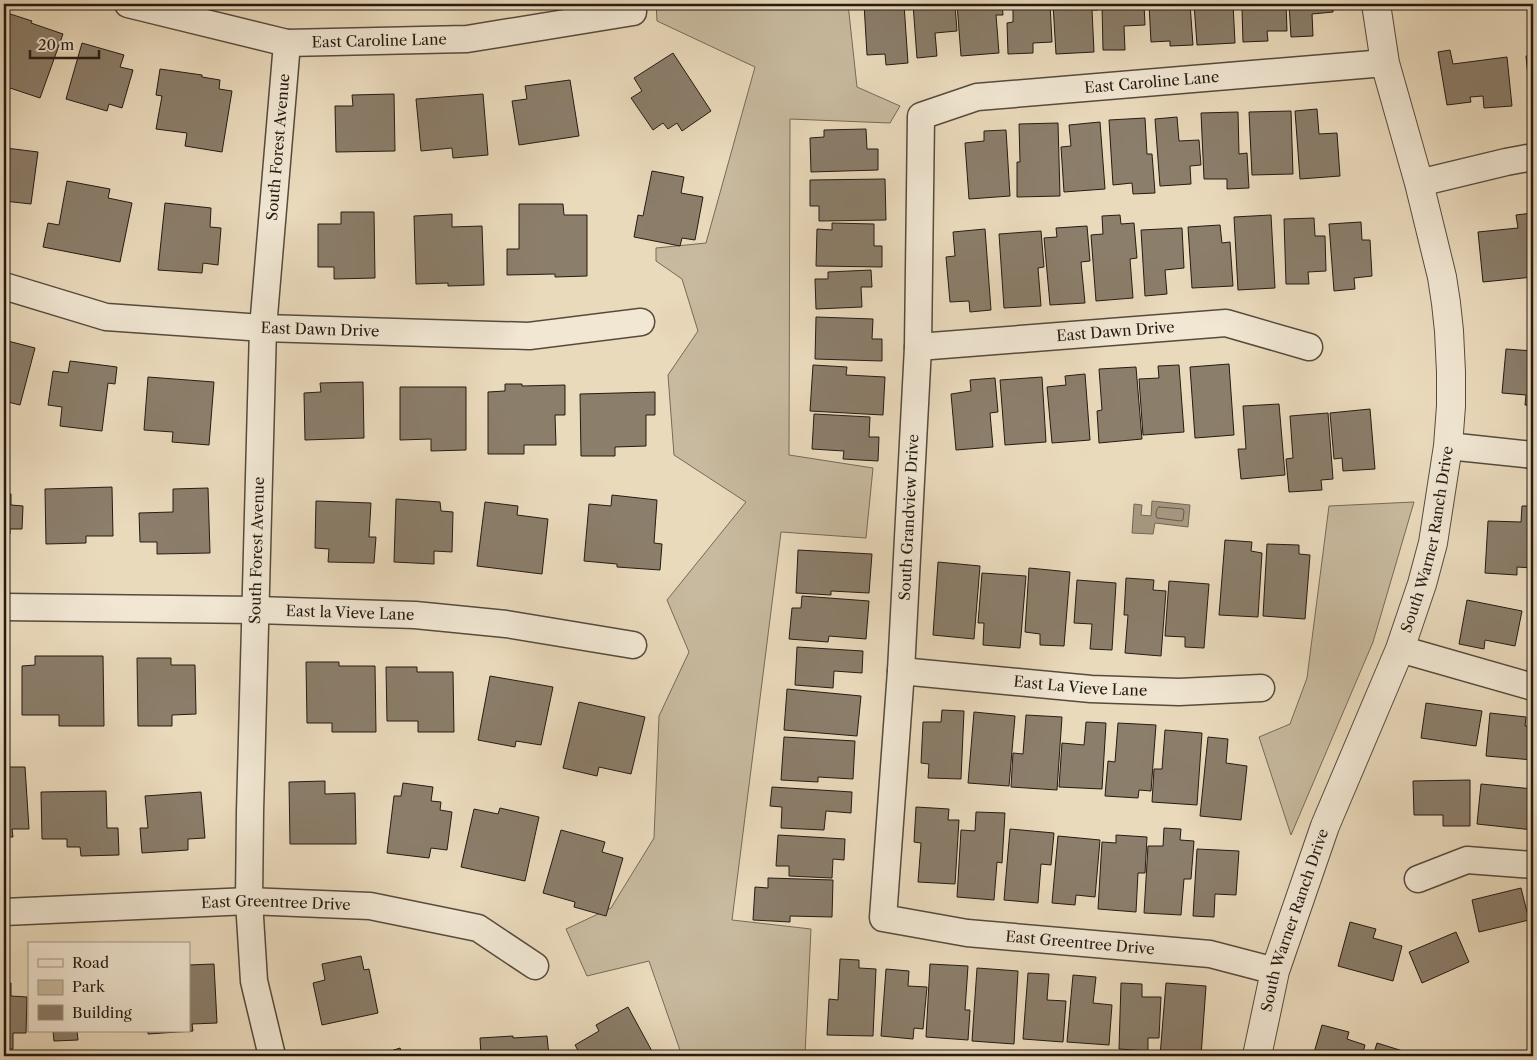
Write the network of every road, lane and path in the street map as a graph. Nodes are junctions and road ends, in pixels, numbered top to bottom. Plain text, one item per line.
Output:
1 (128, 4) edge
2 (1376, 4) edge
3 (632, 8) edge
4 (287, 43) junction
5 (1385, 64) junction
6 (921, 116) joint
7 (1533, 157) edge
8 (1419, 183) junction
9 (4, 286) edge
10 (641, 322) dead end
11 (263, 328) junction
12 (918, 347) junction
13 (1308, 347) dead end
14 (1448, 446) junction
15 (1533, 454) edge
16 (4, 607) edge
17 (256, 610) junction
18 (633, 645) dead end
19 (1400, 649) junction
20 (901, 671) junction
21 (1533, 687) edge
22 (1261, 688) dead end
23 (1533, 865) edge
24 (1418, 879) dead end
25 (249, 901) junction
26 (4, 912) edge
27 (883, 918) joint
28 (535, 966) dead end
29 (1275, 971) junction
30 (272, 1056) edge
31 (1257, 1056) edge

1 - 4 street, East Caroline Lane
2 - 5 street, South Warner Ranch Drive
3 - 4 street, East Caroline Lane
4 - 11 street, South Forest Avenue
5 - 6 street, East Caroline Lane
5 - 8 street, South Warner Ranch Drive
6 - 12 street, South Grandview Drive
7 - 8 street
8 - 14 street, South Warner Ranch Drive
9 - 11 street, East Dawn Drive
10 - 11 street, East Dawn Drive
11 - 17 street, South Forest Avenue
12 - 13 street, East Dawn Drive
12 - 20 street, South Grandview Drive
14 - 15 street
14 - 19 street, South Warner Ranch Drive
16 - 17 street, East la Vieve Lane
17 - 18 street, East la Vieve Lane
17 - 25 street, South Forest Avenue
19 - 21 street
19 - 29 street, South Warner Ranch Drive
20 - 22 street, East La Vieve Lane
20 - 27 street, South Grandview Drive
23 - 24 street
25 - 26 street, East Greentree Drive
25 - 28 street, East Greentree Drive
25 - 30 street, South Forest Avenue
27 - 29 street, East Greentree Drive
29 - 31 street, South Warner Ranch Drive

